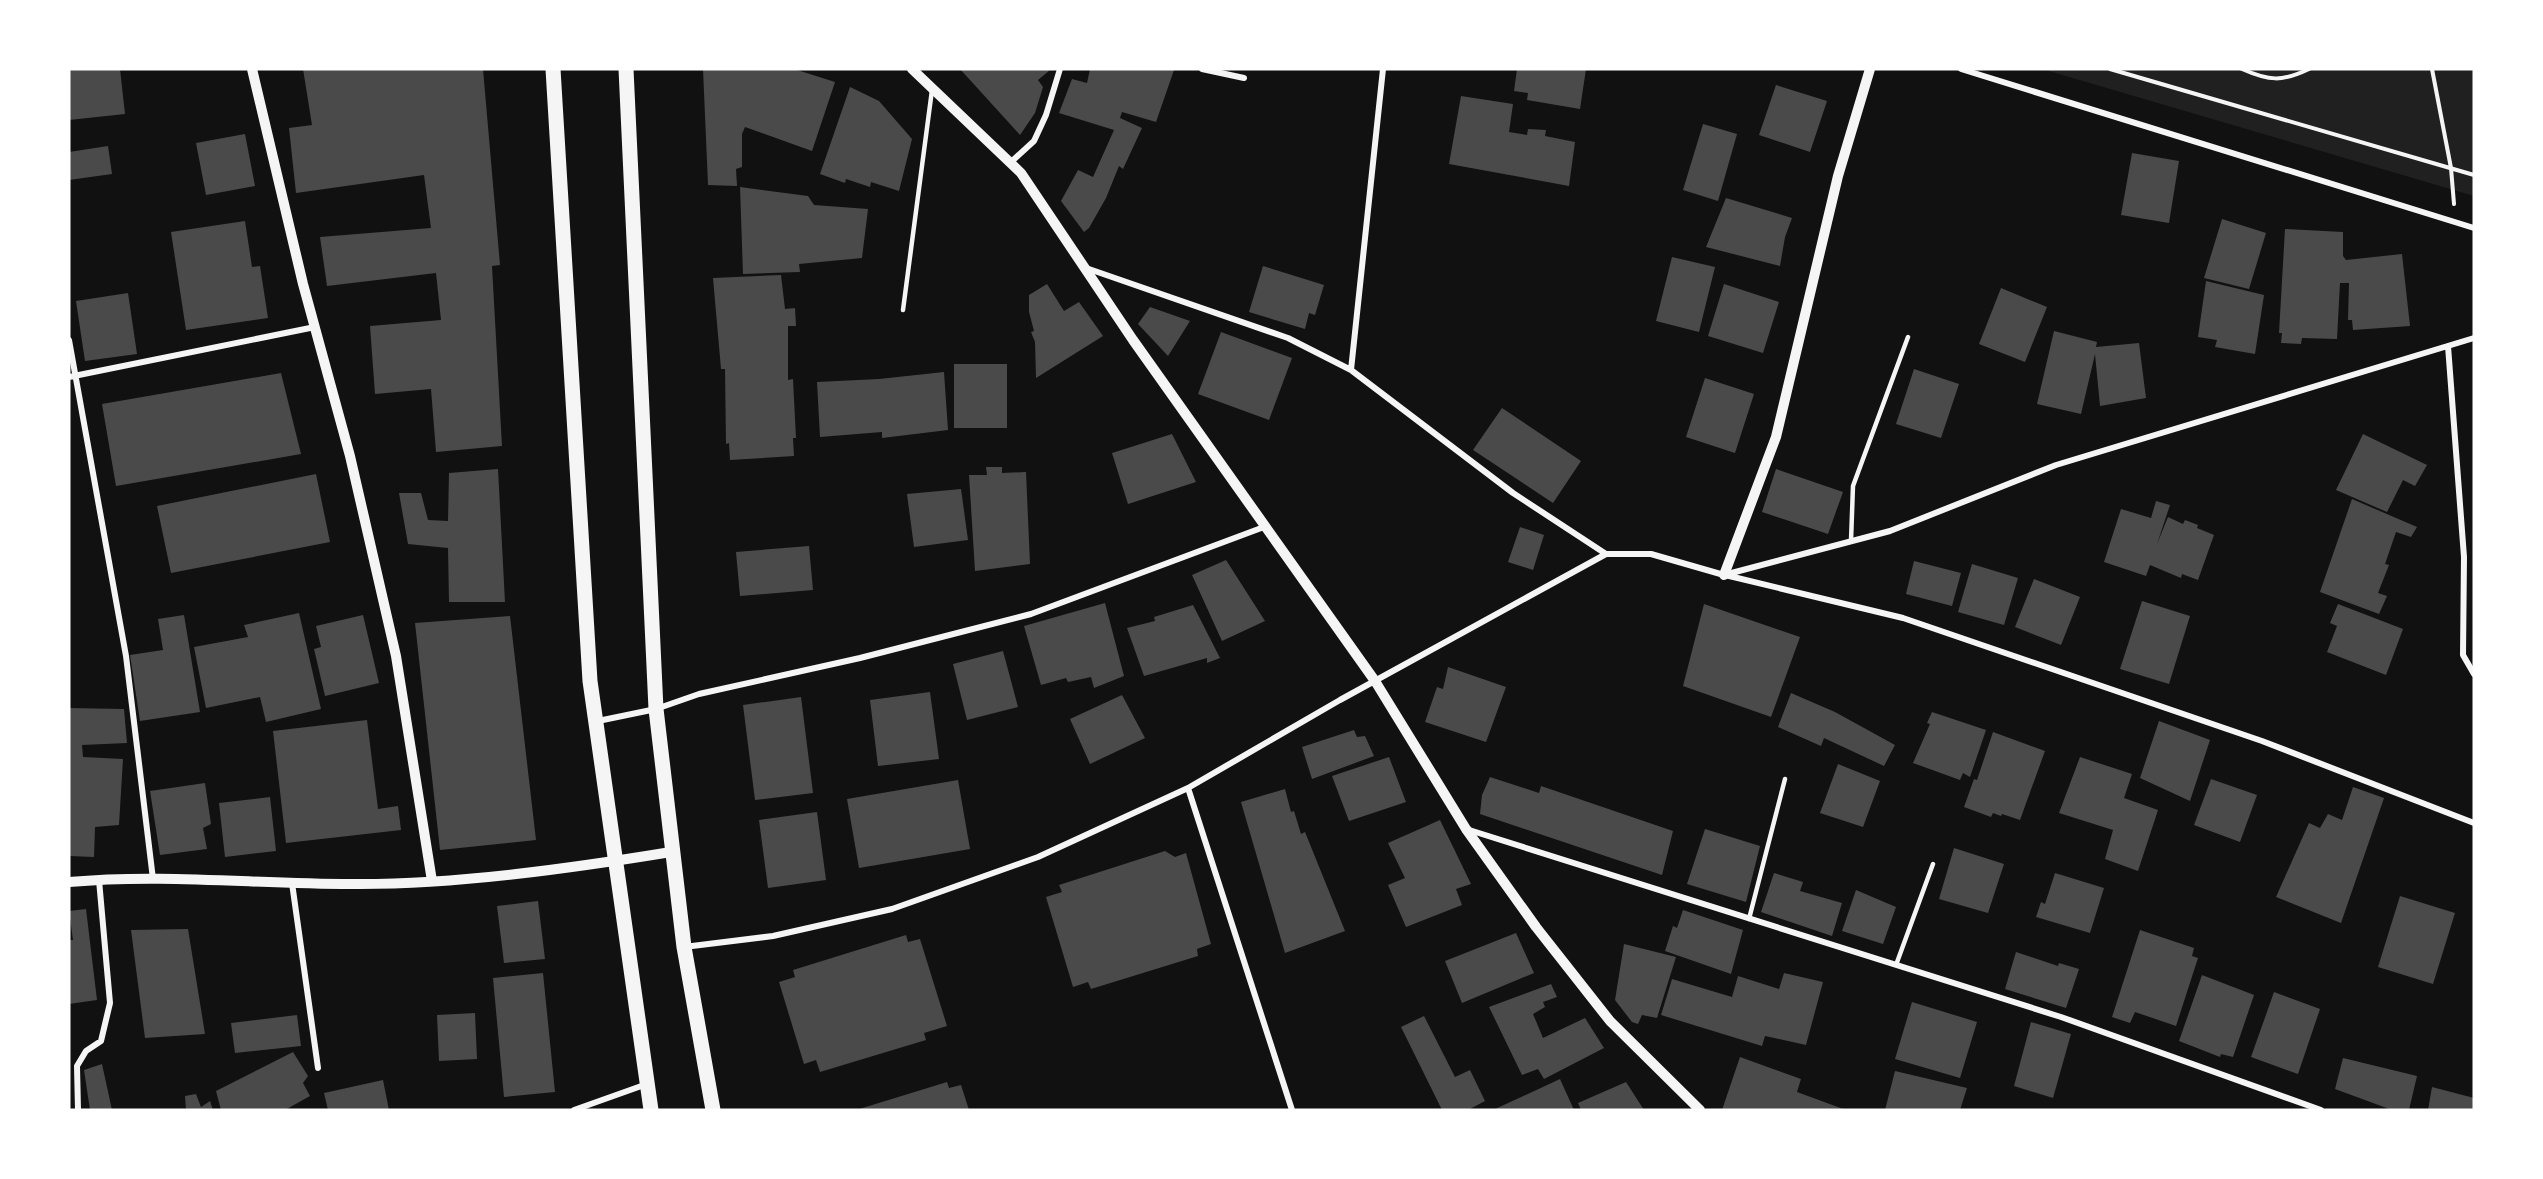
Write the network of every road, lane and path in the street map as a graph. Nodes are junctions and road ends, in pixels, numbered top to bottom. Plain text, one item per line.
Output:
1 (252, 69) edge
2 (553, 69) edge
3 (626, 69) edge
4 (912, 69) edge
5 (1060, 69) edge
6 (1202, 69) edge
7 (1383, 69) edge
8 (1870, 69) edge
9 (1961, 69) edge
10 (2110, 69) edge
11 (2242, 69) edge
12 (2309, 69) edge
13 (2432, 69) edge
14 (1244, 78) dead end
15 (932, 88) junction
16 (1010, 163) junction
17 (2451, 168) junction
18 (2474, 175) edge
19 (2456, 223) junction
20 (2474, 228) edge
21 (1084, 268) junction
22 (903, 310) dead end
23 (315, 327) junction
24 (1908, 337) dead end
25 (2474, 338) edge
26 (69, 340) edge
27 (2448, 346) junction
28 (1351, 370) junction
29 (72, 376) edge
30 (1264, 528) junction
31 (1851, 541) junction
32 (1606, 554) junction
33 (1724, 575) junction
34 (2474, 674) edge
35 (1375, 681) junction
36 (656, 710) junction
37 (595, 722) junction
38 (1785, 779) dead end
39 (1188, 788) junction
40 (2474, 823) edge
41 (1466, 829) junction
42 (672, 852) junction
43 (614, 861) junction
44 (1933, 864) dead end
45 (99, 879) junction
46 (153, 879) junction
47 (432, 881) junction
48 (69, 882) edge
49 (292, 883) junction
50 (1749, 919) junction
51 (684, 947) junction
52 (1896, 965) junction
53 (318, 1068) dead end
54 (647, 1084) junction
55 (78, 1110) edge
56 (574, 1110) edge
57 (651, 1110) edge
58 (713, 1110) edge
59 (1292, 1110) edge
60 (1700, 1110) edge
61 (2320, 1110) edge

1 - 23 street
2 - 37 main road
3 - 36 main road
4 - 15 street
5 - 16 street
6 - 14 street
7 - 28 street
8 - 33 street
9 - 19 street
10 - 17 path
11 - 12 path
13 - 17 path
15 - 16 street
15 - 22 lane
16 - 21 street
17 - 18 path
17 - 19 path
19 - 20 street
21 - 28 street
21 - 30 street
23 - 29 street
23 - 47 street
24 - 31 lane
25 - 27 street
26 - 29 street
27 - 31 street
27 - 34 street
28 - 32 street
29 - 46 street
30 - 35 street
30 - 36 street
31 - 33 street
32 - 33 street
32 - 35 street
33 - 40 street
35 - 39 street
35 - 41 street
36 - 37 street
36 - 42 main road
37 - 43 main road
38 - 50 lane
39 - 51 street
39 - 59 street
41 - 50 street
41 - 60 street
42 - 43 street
42 - 51 main road
43 - 47 street
43 - 54 main road
44 - 52 lane
45 - 46 street
45 - 48 street
45 - 55 street
46 - 49 street
47 - 49 street
49 - 53 street
50 - 52 street
51 - 58 main road
52 - 61 street
54 - 56 street
54 - 57 main road

